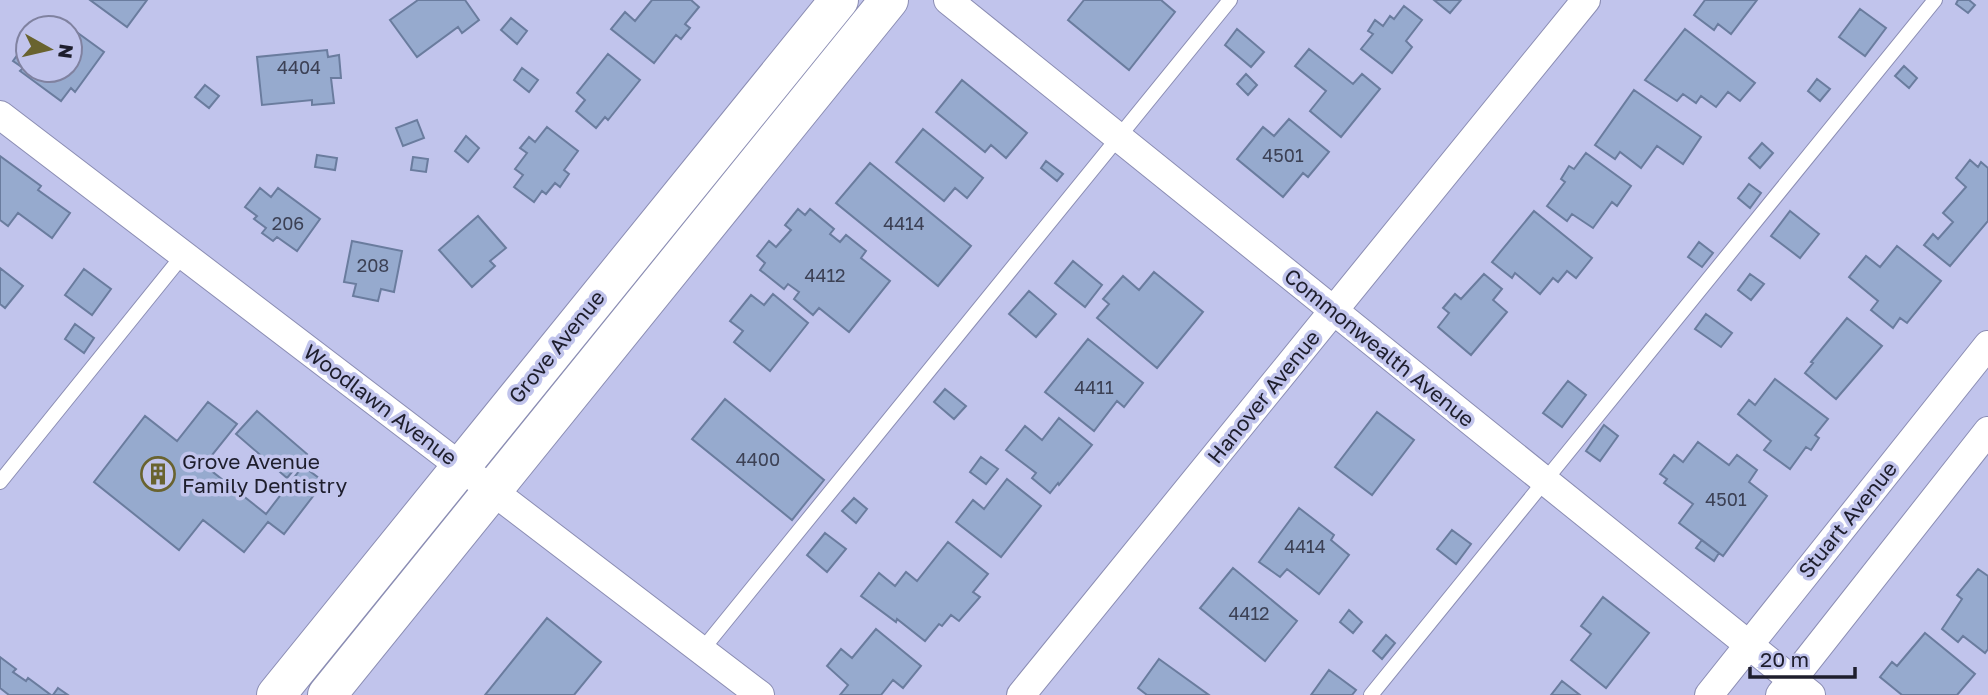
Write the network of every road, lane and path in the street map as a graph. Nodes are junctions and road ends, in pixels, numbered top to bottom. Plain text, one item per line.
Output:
1 (839, 0) edge
2 (889, 0) edge
3 (948, 0) edge
4 (1230, 0) edge
5 (1586, 0) edge
6 (1935, 0) edge
7 (0, 115) edge
8 (1119, 137) junction
9 (183, 255) junction
10 (1335, 312) junction
11 (1988, 345) edge
12 (1988, 431) edge
13 (460, 466) junction
14 (0, 482) edge
15 (1545, 482) junction
16 (492, 491) junction
17 (1748, 645) junction
18 (702, 650) junction
19 (744, 690) edge
20 (1795, 690) edge
21 (276, 695) edge
22 (327, 695) edge
23 (1021, 695) edge
24 (1371, 695) edge
25 (1709, 695) edge

1 - 13 street, Grove Avenue
2 - 16 street, Grove Avenue
3 - 8 street, Commonwealth Avenue
4 - 8 lane
5 - 10 street, Hanover Avenue
6 - 15 lane
7 - 9 street, Woodlawn Avenue
8 - 10 street, Commonwealth Avenue
8 - 18 lane
9 - 13 street, Woodlawn Avenue
9 - 14 lane
10 - 15 street, Commonwealth Avenue
10 - 23 street, Hanover Avenue
11 - 17 street, Stuart Avenue
12 - 20 street
13 - 16 street, Woodlawn Avenue
13 - 21 street, Grove Avenue
15 - 17 street, Commonwealth Avenue
15 - 24 lane
16 - 18 street, Woodlawn Avenue
16 - 22 street, Grove Avenue
17 - 20 street, Commonwealth Avenue
17 - 25 street, Stuart Avenue
18 - 19 street, Woodlawn Avenue

